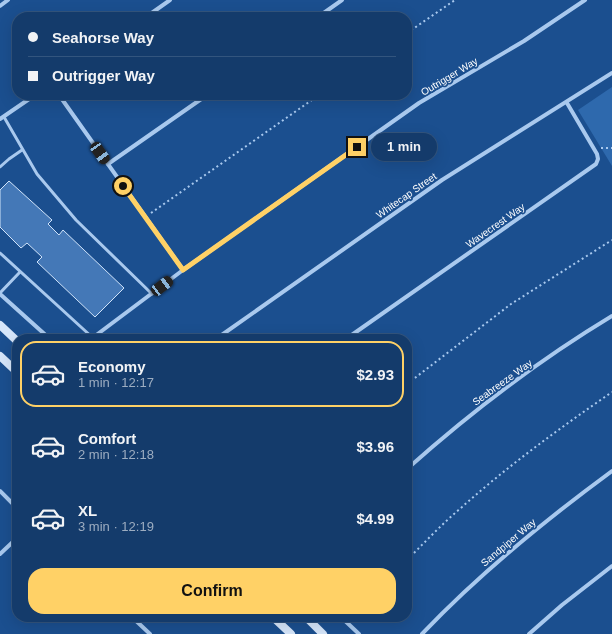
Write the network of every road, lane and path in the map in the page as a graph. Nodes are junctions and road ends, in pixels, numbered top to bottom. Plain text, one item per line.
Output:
1 (8, 0) edge
2 (170, 0) edge
3 (342, 0) edge
4 (454, 0) edge
5 (585, 0) edge
6 (0, 6) edge
7 (153, 12) edge
8 (325, 12) edge
9 (412, 29) edge
10 (612, 73) edge
11 (28, 100) edge
12 (63, 100) edge
13 (200, 100) edge
14 (312, 100) edge
15 (567, 103) junction
16 (2, 118) edge
17 (22, 150) junction
18 (108, 164) junction
19 (0, 167) edge
20 (145, 217) junction
21 (612, 240) edge
22 (0, 253) edge
23 (183, 270) junction
24 (20, 272) junction
25 (0, 294) edge
26 (152, 294) junction
27 (612, 316) edge
28 (0, 325) edge
29 (44, 334) edge
30 (88, 334) edge
31 (97, 334) edge
32 (223, 334) edge
33 (353, 334) edge
34 (12, 336) edge
35 (0, 356) edge
36 (12, 367) edge
37 (412, 380) edge
38 (612, 392) edge
39 (412, 465) edge
40 (612, 471) edge
41 (0, 491) edge
42 (12, 503) edge
43 (12, 543) edge
44 (0, 554) edge
45 (412, 555) edge
46 (612, 566) edge
47 (137, 622) edge
48 (278, 622) edge
49 (311, 622) edge
50 (346, 622) edge
51 (150, 634) edge
52 (291, 634) edge
53 (323, 634) edge
54 (359, 634) edge
55 (422, 634) edge
56 (529, 634) edge

1 - 6 street
2 - 7 street
3 - 8 street
4 - 9 path
5 - 23 street, Outrigger Way
10 - 15 street, Whitecap Street
11 - 16 street
12 - 18 street
13 - 18 street
14 - 20 path
15 - 32 street, Whitecap Street
15 - 33 street, Wavecrest Way
16 - 17 lane
17 - 19 lane
17 - 26 lane
18 - 20 street
20 - 23 street
21 - 37 path
22 - 24 lane
23 - 26 street, Outrigger Way
24 - 25 lane
24 - 30 lane
25 - 29 street
26 - 31 street, Outrigger Way
27 - 39 street, Seabreeze Way
28 - 34 main road
35 - 36 main road
38 - 45 path
40 - 55 street, Sandpiper Way
41 - 42 street
43 - 44 street
46 - 56 street
47 - 51 street
48 - 52 main road
49 - 53 main road
50 - 54 street

